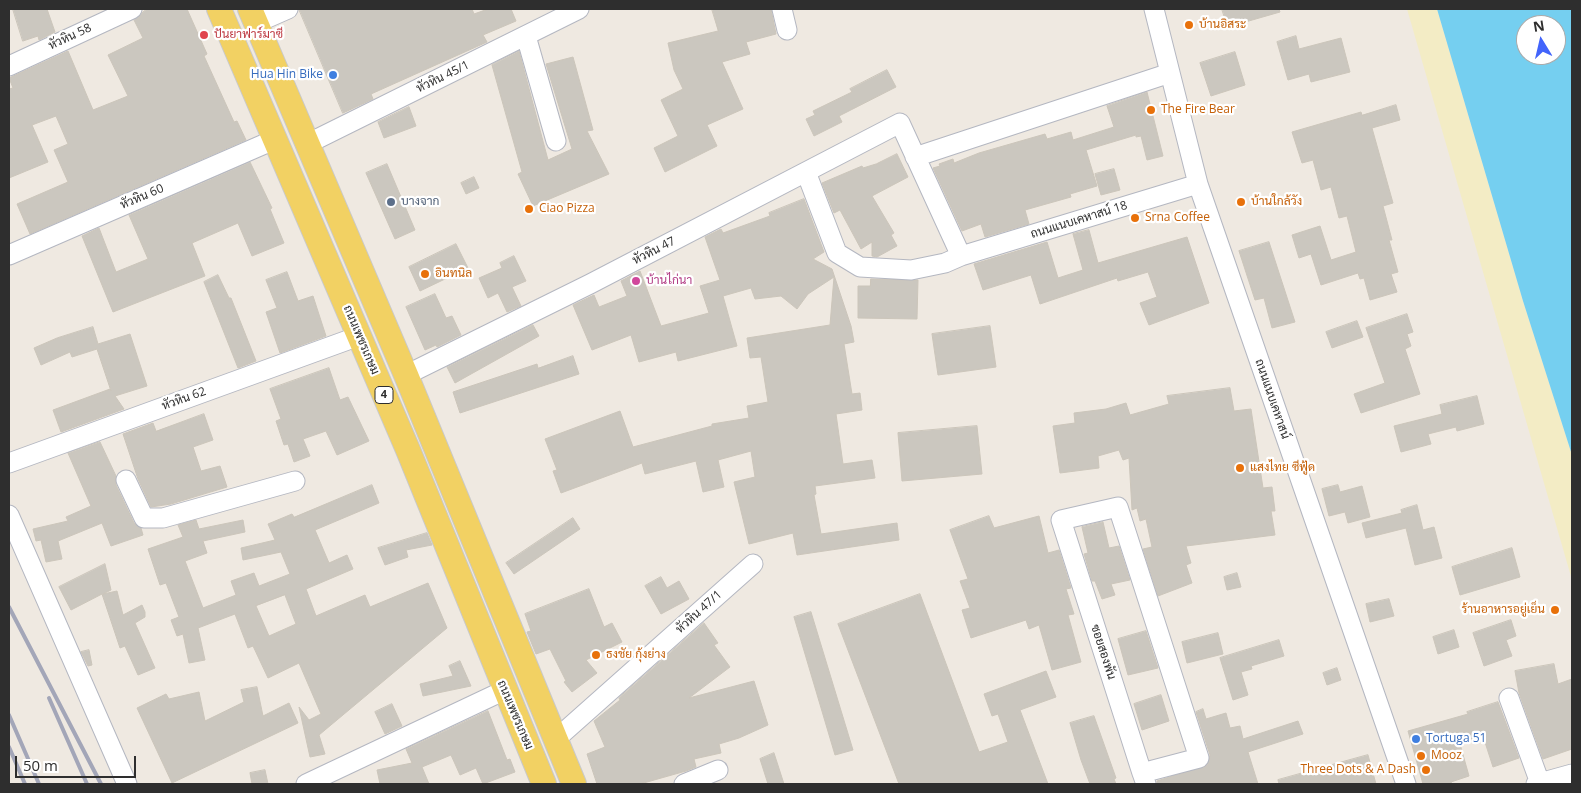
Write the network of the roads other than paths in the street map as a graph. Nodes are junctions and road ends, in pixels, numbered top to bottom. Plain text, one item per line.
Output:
1 (132, 9) edge
2 (219, 9) edge
3 (288, 9) edge
4 (579, 9) edge
5 (782, 9) edge
6 (1154, 9) edge
7 (253, 16) edge
8 (787, 30) dead end
9 (526, 36) junction
10 (9, 66) edge
11 (1170, 73) junction
12 (276, 139) junction
13 (556, 142) dead end
14 (307, 144) junction
15 (915, 157) junction
16 (806, 172) junction
17 (1198, 184) junction
18 (9, 255) edge
19 (961, 256) junction
20 (359, 336) junction
21 (406, 375) junction
22 (9, 463) edge
23 (126, 480) dead end
24 (295, 481) dead end
25 (9, 515) edge
26 (753, 564) dead end
27 (505, 690) junction
28 (1510, 698) dead end
29 (556, 739) junction
30 (718, 770) dead end
31 (1572, 774) edge
32 (1144, 778) edge
33 (127, 784) edge
34 (306, 784) edge
35 (544, 784) edge
36 (574, 784) edge
37 (684, 784) edge
38 (1406, 784) edge
39 (1538, 784) edge

1 - 10 street, หัวหิน 58
2 - 12 main road, ถนนเพชรเกษม / 4
3 - 7 street
4 - 9 street, หัวหิน 45/1
5 - 8 street
6 - 11 street, ถนนแนบเคหาสน์
7 - 14 main road, 4
9 - 13 street
9 - 14 street, หัวหิน 45/1
11 - 15 street
11 - 17 street, ถนนแนบเคหาสน์
12 - 18 street, หัวหิน 60
12 - 20 main road, ถนนเพชรเกษม / 4
14 - 21 main road, 4
15 - 16 street, หัวหิน 47
15 - 19 street
16 - 19 street, ถนนแนบเคหาสน์ 18
16 - 21 street, หัวหิน 47
17 - 19 street, ถนนแนบเคหาสน์ 18
17 - 38 street, ถนนแนบเคหาสน์
20 - 22 street, หัวหิน 62
20 - 27 main road, ถนนเพชรเกษม / 4
21 - 29 main road, 4
23 - 24 street
25 - 33 street
26 - 29 street, หัวหิน 47/1
27 - 34 street
27 - 35 main road, ถนนเพชรเกษม / 4
28 - 39 street
29 - 36 main road, 4
30 - 37 street
31 - 39 street
32 - 32 street, ซอยสองพัน

